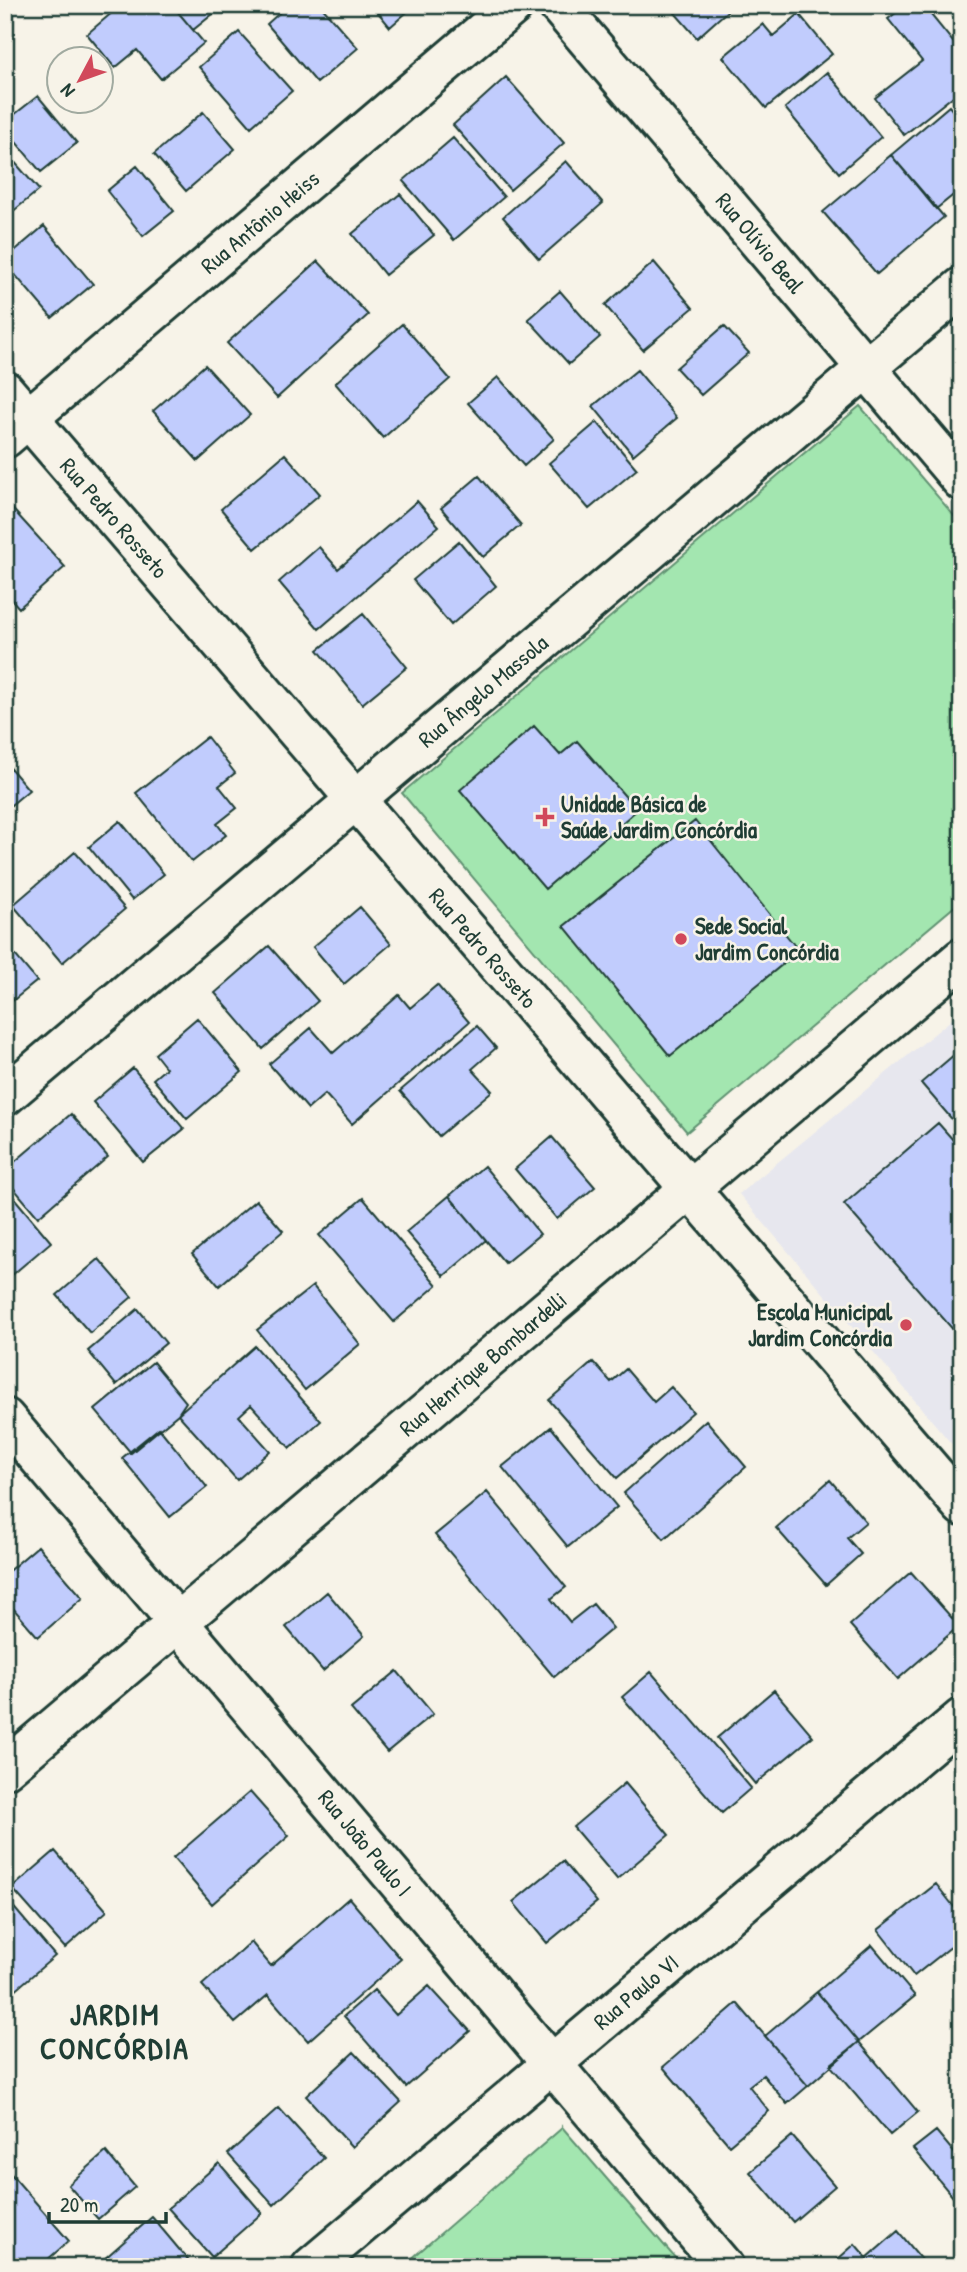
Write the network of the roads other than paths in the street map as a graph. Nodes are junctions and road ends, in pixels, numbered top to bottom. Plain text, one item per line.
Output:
1 (514, 5) edge
2 (558, 5) edge
3 (962, 287) edge
4 (866, 368) junction
5 (13, 416) edge
6 (962, 481) edge
7 (356, 799) junction
8 (962, 958) edge
9 (5, 1096) edge
10 (690, 1189) junction
11 (5, 1419) edge
12 (962, 1506) edge
13 (178, 1622) junction
14 (962, 1718) edge
15 (5, 1769) edge
16 (552, 2063) junction
17 (311, 2267) edge
18 (724, 2267) edge

1 - 5 street, Rua Antônio Heiss
2 - 4 street, Rua Olívio Beal
3 - 4 street, Rua Ângelo Massola
4 - 6 street, Rua Olívio Beal
4 - 7 street, Rua Ângelo Massola
5 - 7 street, Rua Pedro Rosseto
7 - 9 street, Rua Ângelo Massola
7 - 10 street, Rua Pedro Rosseto
8 - 10 street, Rua Henrique Bombardelli
10 - 12 street, Rua Pedro Rosseto
10 - 13 street, Rua Henrique Bombardelli
11 - 13 street, Rua João Paulo I
13 - 15 street, Rua Henrique Bombardelli
13 - 16 street, Rua João Paulo I
14 - 16 street, Rua Paulo VI
16 - 17 street, Rua Paulo VI
16 - 18 street, Rua João Paulo I

